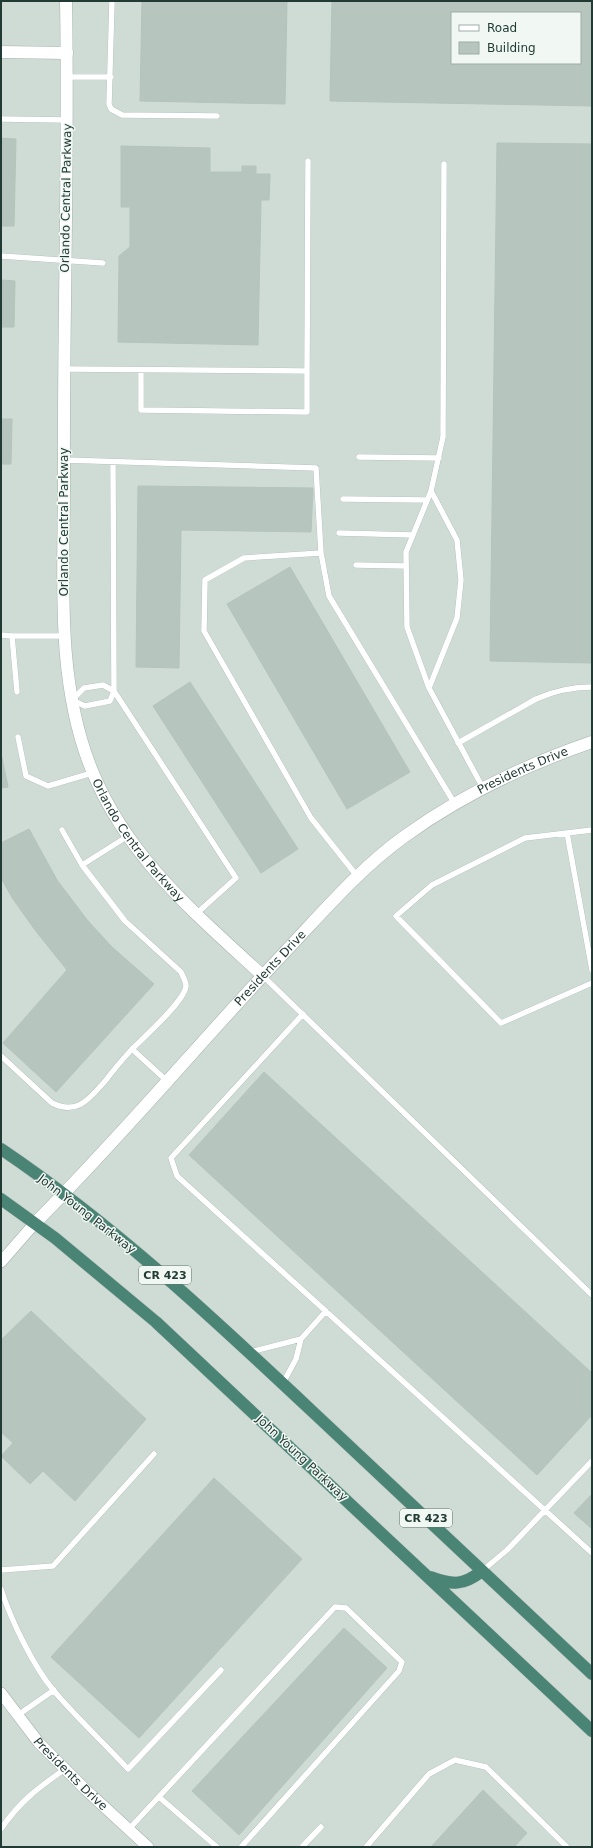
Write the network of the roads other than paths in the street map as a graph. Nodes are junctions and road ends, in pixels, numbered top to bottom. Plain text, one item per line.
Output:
1 (66, 1) edge
2 (112, 1) edge
3 (1, 52) edge
4 (67, 53) junction
5 (67, 77) junction
6 (111, 77) junction
7 (217, 116) dead end
8 (1, 119) edge
9 (67, 120) junction
10 (308, 161) dead end
11 (444, 164) dead end
12 (1, 256) edge
13 (65, 261) junction
14 (103, 263) dead end
15 (63, 369) junction
16 (141, 370) junction
17 (307, 371) junction
18 (359, 457) dead end
19 (439, 458) junction
20 (64, 460) junction
21 (113, 462) junction
22 (431, 491) junction
23 (343, 499) dead end
24 (427, 500) junction
25 (339, 533) dead end
26 (413, 534) junction
27 (321, 553) junction
28 (356, 565) dead end
29 (406, 566) junction
30 (1, 635) edge
31 (12, 636) junction
32 (65, 636) junction
33 (592, 687) edge
34 (429, 688) junction
35 (114, 691) junction
36 (17, 692) dead end
37 (72, 700) junction
38 (18, 736) dead end
39 (592, 742) edge
40 (458, 743) junction
41 (92, 773) junction
42 (482, 788) junction
43 (455, 804) junction
44 (62, 830) dead end
45 (592, 830) edge
46 (567, 833) junction
47 (128, 836) junction
48 (82, 864) junction
49 (357, 876) junction
50 (196, 914) junction
51 (592, 970) edge
52 (263, 976) junction
53 (592, 983) edge
54 (303, 1014) junction
55 (132, 1049) junction
56 (1, 1056) edge
57 (167, 1081) junction
58 (1, 1149) edge
59 (64, 1194) junction
60 (1, 1199) edge
61 (35, 1223) junction
62 (1, 1262) edge
63 (592, 1295) edge
64 (326, 1311) junction
65 (302, 1339) junction
66 (250, 1352) junction
67 (283, 1384) junction
68 (154, 1454) dead end
69 (592, 1461) edge
70 (545, 1510) junction
71 (592, 1553) edge
72 (1, 1570) edge
73 (482, 1571) junction
74 (426, 1575) junction
75 (1, 1589) edge
76 (222, 1670) dead end
77 (592, 1674) edge
78 (54, 1690) junction
79 (1, 1693) edge
80 (17, 1716) junction
81 (592, 1731) edge
82 (65, 1769) junction
83 (159, 1797) junction
84 (321, 1827) dead end
85 (1, 1829) edge
86 (129, 1830) junction
87 (148, 1847) edge
88 (218, 1847) edge
89 (241, 1847) edge
90 (302, 1847) edge
91 (366, 1847) edge
92 (567, 1847) edge

1 - 4 street, Orlando Central Parkway
2 - 6 lane
3 - 4 street
4 - 5 street, Orlando Central Parkway
5 - 6 lane
5 - 9 street, Orlando Central Parkway
6 - 7 lane
8 - 9 lane
9 - 13 street, Orlando Central Parkway
10 - 17 lane
11 - 19 lane
12 - 13 lane
13 - 14 lane
13 - 15 street, Orlando Central Parkway
15 - 16 lane
15 - 20 street, Orlando Central Parkway
16 - 17 lane
16 - 17 lane
18 - 19 lane
19 - 22 lane
20 - 21 lane
20 - 32 street, Orlando Central Parkway
21 - 27 lane
21 - 35 lane
22 - 24 lane
22 - 34 lane
23 - 24 lane
24 - 26 lane
25 - 26 lane
26 - 29 lane
27 - 43 lane
27 - 49 lane
28 - 29 lane
29 - 34 lane
30 - 31 lane
31 - 32 lane
31 - 36 lane
32 - 37 street, Orlando Central Parkway
33 - 40 lane
34 - 40 lane
35 - 37 lane
35 - 37 lane
35 - 50 lane
37 - 41 street, Orlando Central Parkway
38 - 41 lane
39 - 42 street, Presidents Drive
40 - 42 lane
41 - 47 street, Orlando Central Parkway
42 - 43 street, Presidents Drive
43 - 49 street, Presidents Drive
44 - 48 lane
45 - 46 lane
46 - 51 lane
46 - 53 lane
47 - 48 lane
47 - 50 street, Orlando Central Parkway
48 - 55 lane
49 - 52 street, Presidents Drive
50 - 52 street, Orlando Central Parkway
52 - 54 lane
52 - 57 street, Presidents Drive
54 - 63 lane
54 - 64 lane
55 - 56 lane
55 - 57 lane
57 - 59 street, Presidents Drive
58 - 59 highway, John Young Parkway / CR 423
59 - 61 street, Presidents Drive
59 - 66 highway, John Young Parkway / CR 423
60 - 61 highway, John Young Parkway / CR 423
61 - 62 street, Presidents Drive
61 - 74 highway, John Young Parkway / CR 423
64 - 65 lane
64 - 70 lane
65 - 66 lane
65 - 67 lane
66 - 67 highway, John Young Parkway / CR 423
67 - 73 highway, John Young Parkway / CR 423
68 - 72 lane
69 - 70 lane
70 - 71 lane
70 - 73 lane
73 - 74 highway
73 - 77 highway, John Young Parkway / CR 423
74 - 81 highway, John Young Parkway / CR 423
75 - 78 lane
76 - 78 lane
78 - 80 lane
79 - 80 street, Presidents Drive
80 - 82 street, Presidents Drive
82 - 85 lane
82 - 86 street, Presidents Drive
83 - 86 lane
83 - 88 lane
83 - 89 lane
84 - 90 lane
86 - 87 street, Presidents Drive
91 - 92 lane

